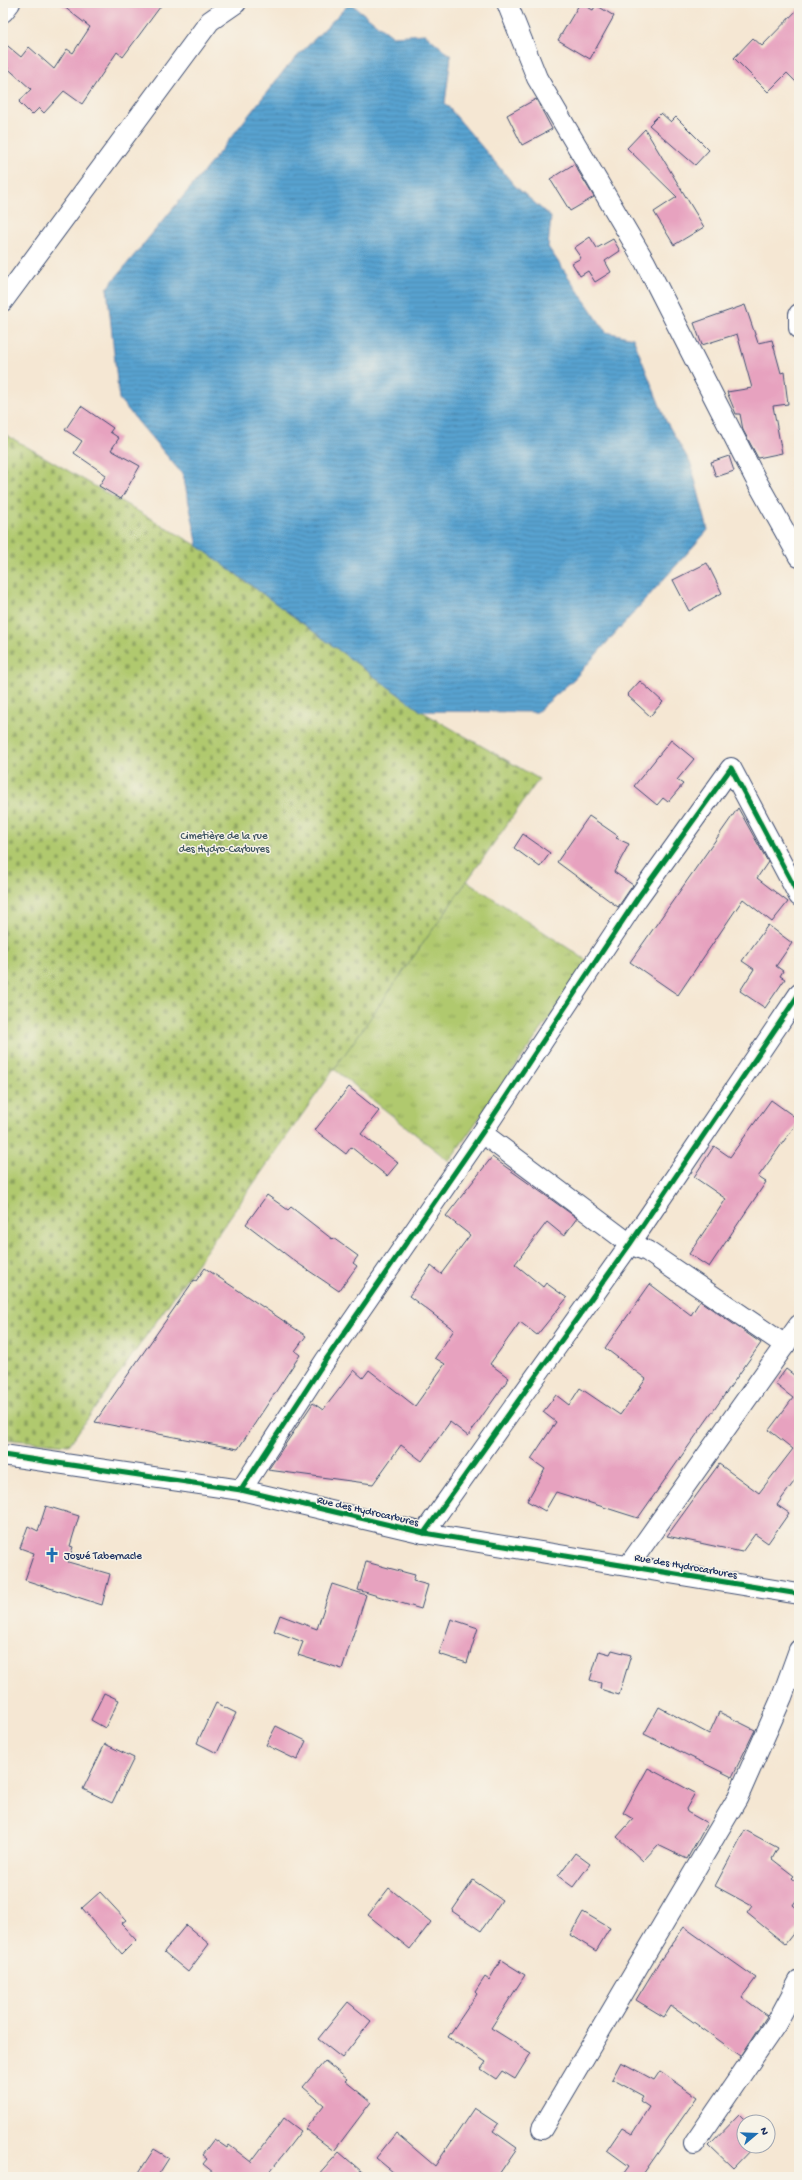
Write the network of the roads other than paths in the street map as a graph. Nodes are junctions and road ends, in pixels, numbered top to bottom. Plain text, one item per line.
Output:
1 (10, 3) edge
2 (236, 3) edge
3 (508, 3) edge
4 (3, 12) edge
5 (3, 301) edge
6 (799, 314) edge
7 (799, 328) edge
8 (799, 557) edge
9 (799, 896) edge
10 (799, 994) edge
11 (482, 1133) junction
12 (630, 1244) junction
13 (799, 1325) edge
14 (785, 1345) junction
15 (3, 1455) edge
16 (241, 1490) junction
17 (424, 1534) junction
18 (629, 1565) junction
19 (799, 1594) edge
20 (799, 1650) edge
21 (799, 1981) edge
22 (542, 2129) dead end
23 (694, 2144) dead end

1 - 4 street
2 - 5 street
3 - 8 street
6 - 7 street
9 - 11 street
10 - 12 street
11 - 12 street
11 - 16 street
12 - 14 street
12 - 17 street
13 - 14 street
14 - 18 street
15 - 16 street, Rue des Hydrocarbures
16 - 17 street, Rue des Hydrocarbures
17 - 18 street, Rue des Hydrocarbures
18 - 19 street, Rue des Hydrocarbures
20 - 22 street
21 - 23 street

